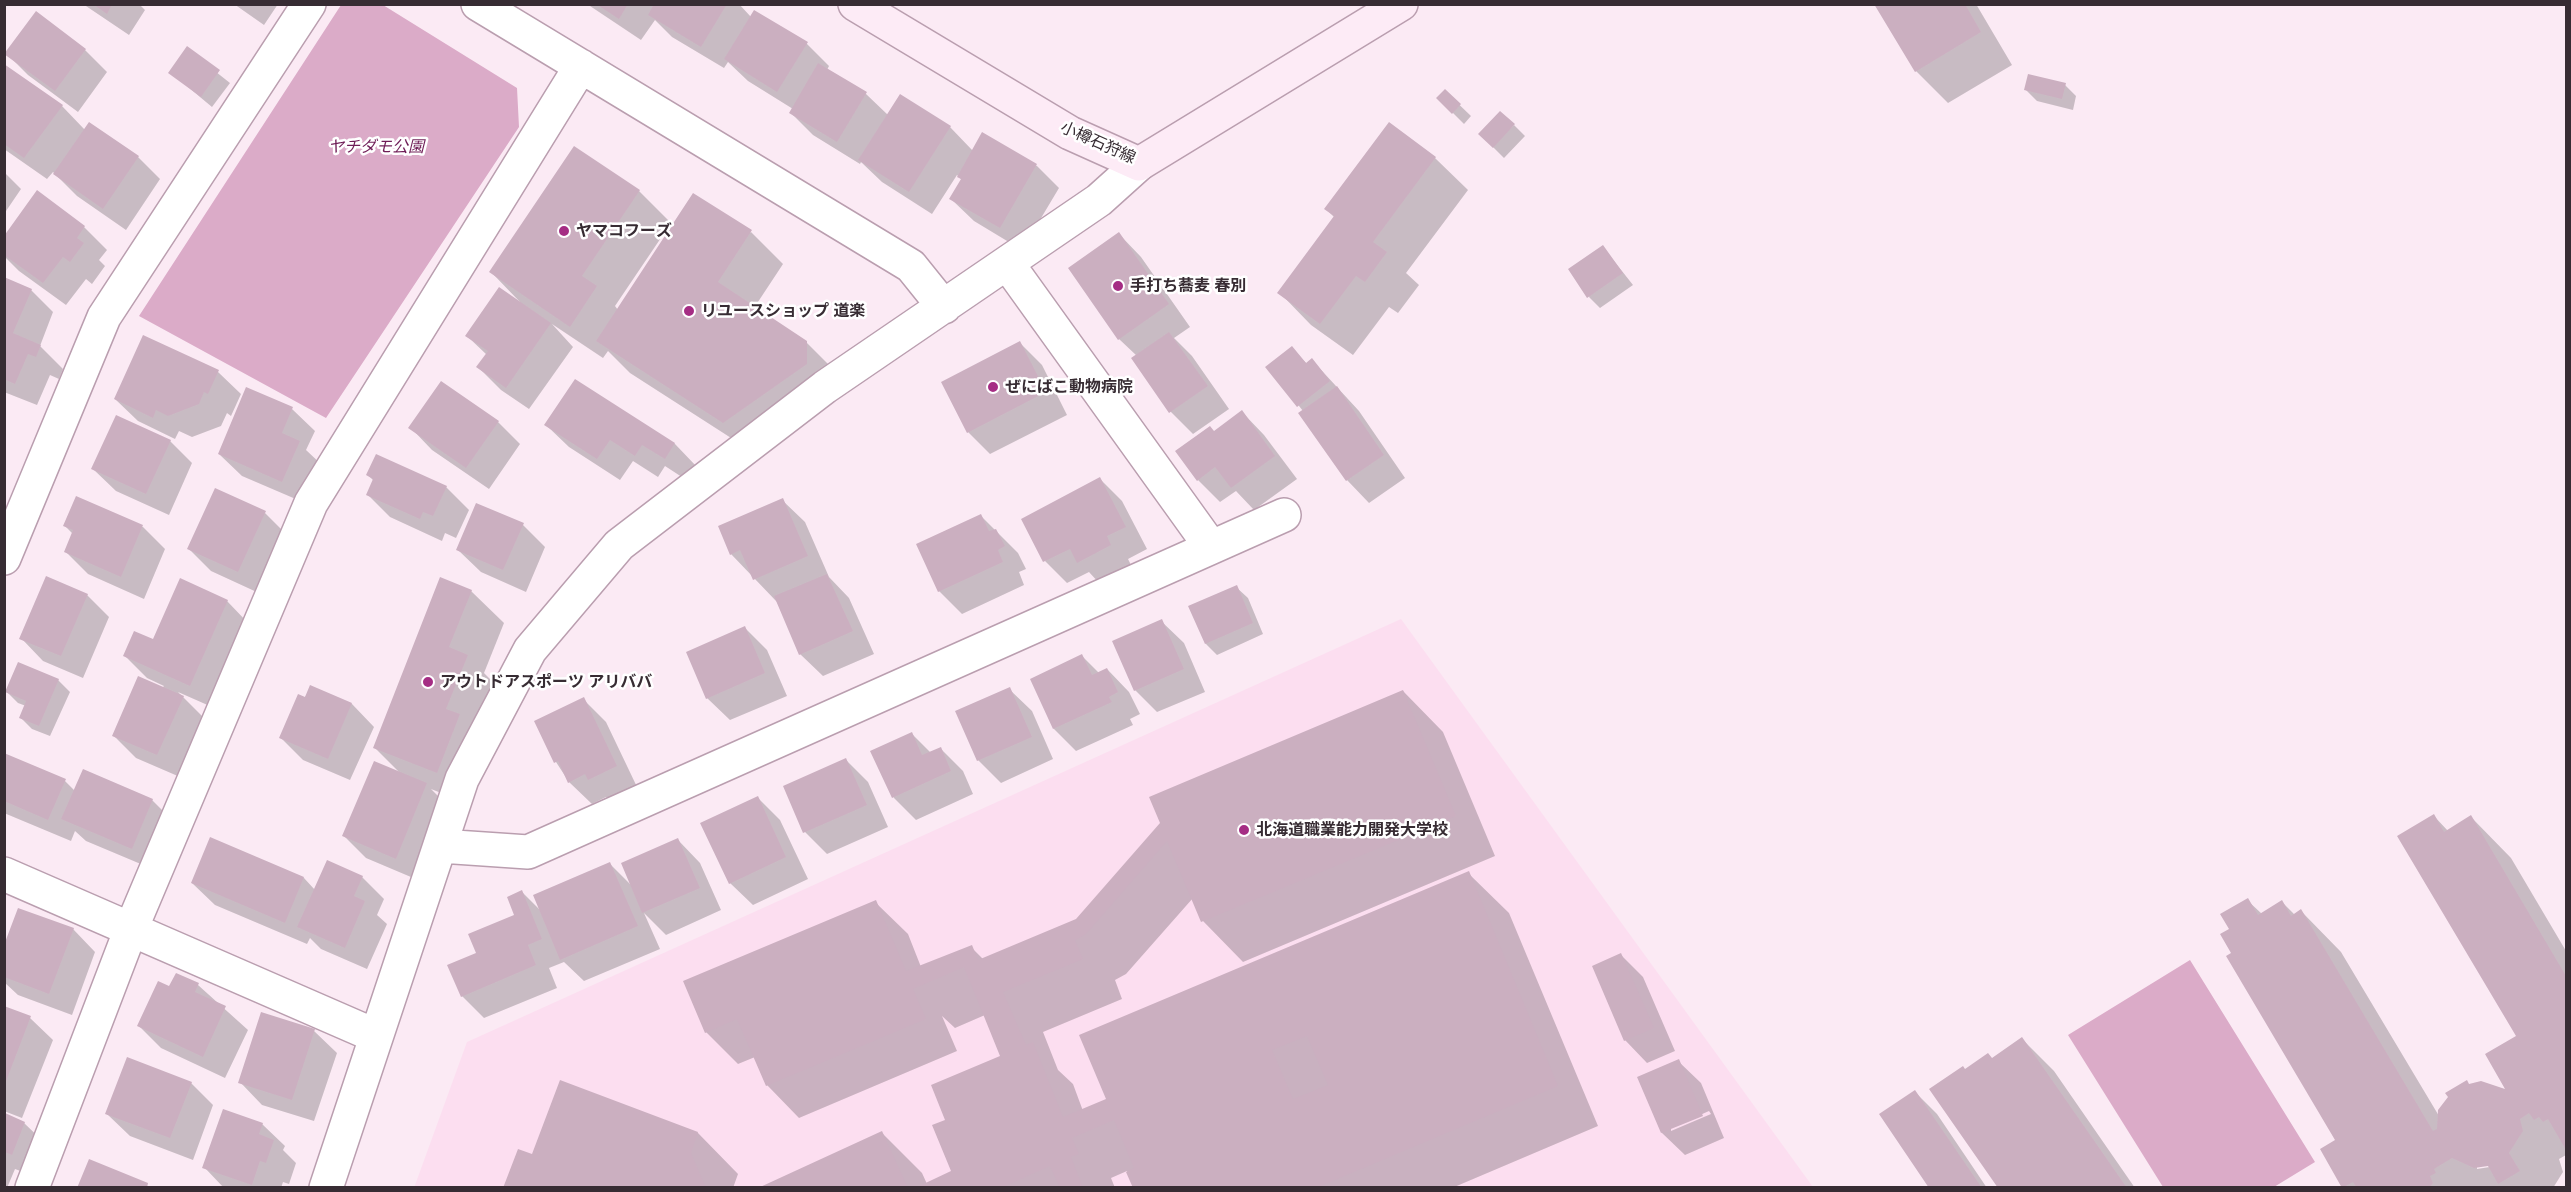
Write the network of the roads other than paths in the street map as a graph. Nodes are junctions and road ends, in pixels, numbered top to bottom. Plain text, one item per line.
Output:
1 (309, 4) edge
2 (478, 4) edge
3 (855, 4) edge
4 (1401, 4) edge
5 (581, 66) junction
6 (1139, 164) junction
7 (1007, 263) junction
8 (944, 307) junction
9 (1284, 515) dead end
10 (1211, 548) junction
11 (4, 558) edge
12 (440, 846) junction
13 (4, 874) edge
14 (131, 929) junction
15 (376, 1036) junction
16 (32, 1188) edge
17 (326, 1188) edge

1 - 11 street
2 - 5 street
3 - 6 main road, 小樽石狩線
4 - 6 main road, 小樽石狩線
5 - 8 street
5 - 14 street
6 - 7 street
7 - 8 street
7 - 10 street
8 - 12 street
9 - 10 street
10 - 12 street
12 - 15 street
13 - 14 street
14 - 15 street
14 - 16 street
15 - 17 street

